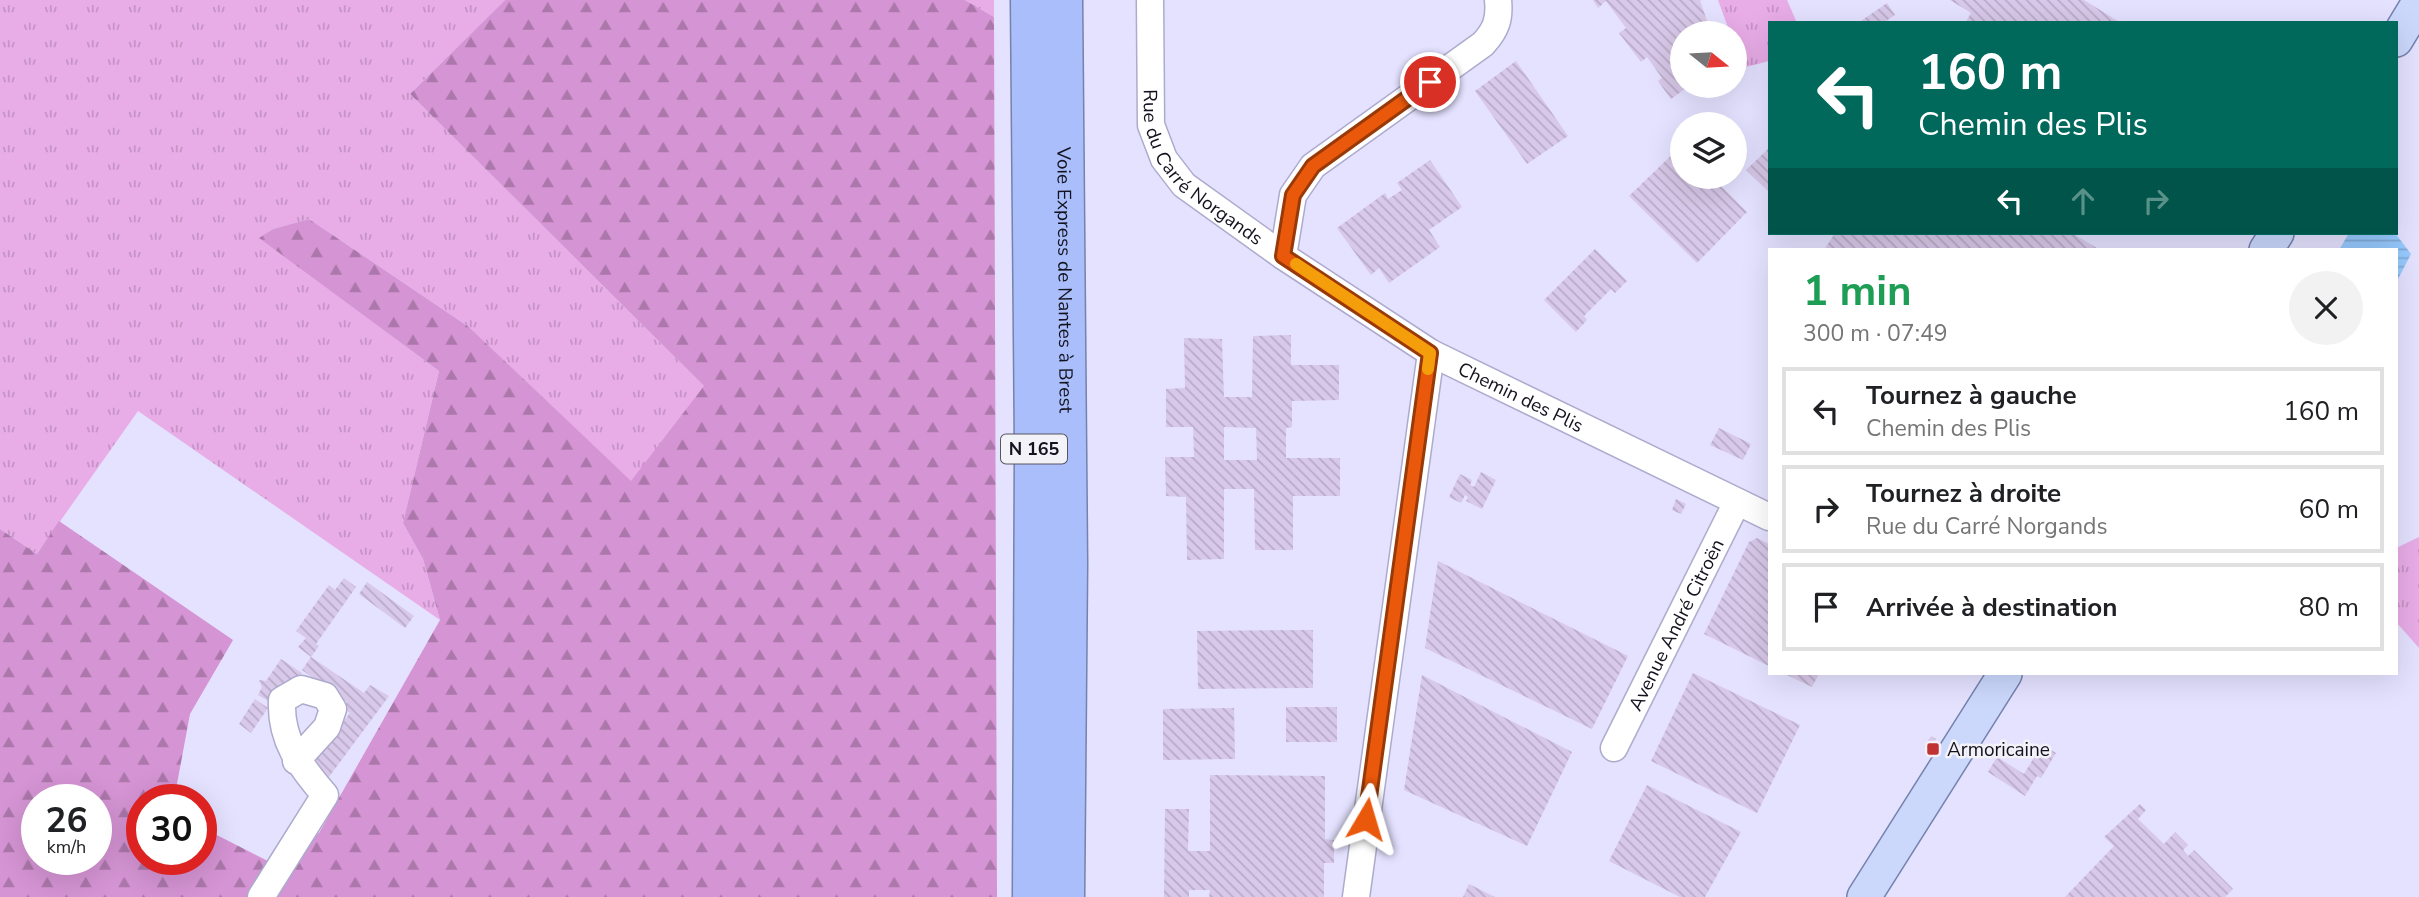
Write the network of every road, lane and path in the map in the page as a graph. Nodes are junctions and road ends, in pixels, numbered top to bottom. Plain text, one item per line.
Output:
1 (1030, 0) edge
2 (1063, 0) edge
3 (1150, 0) edge
4 (1498, 0) edge
5 (2419, 2) edge
6 (2398, 37) edge
7 (1283, 256) junction
8 (1430, 353) junction
9 (1737, 502) junction
10 (1768, 517) edge
11 (2003, 675) edge
12 (1614, 748) dead end
13 (296, 761) dead end
14 (261, 897) edge
15 (1032, 897) edge
16 (1065, 897) edge
17 (1356, 897) edge
18 (1864, 897) edge

1 - 15 highway, Voie Express de Nantes à Brest / N 165
2 - 16 highway, Voie Express de Nantes à Brest / N 165
3 - 7 street, Rue du Carré Norgands
4 - 7 street, Rue du Carré Norgands
5 - 6 main road
7 - 8 street, Chemin des Plis
8 - 9 street, Chemin des Plis
8 - 17 street
9 - 10 street, Chemin des Plis
9 - 12 street, Avenue André Citroën
11 - 18 main road
13 - 14 street

